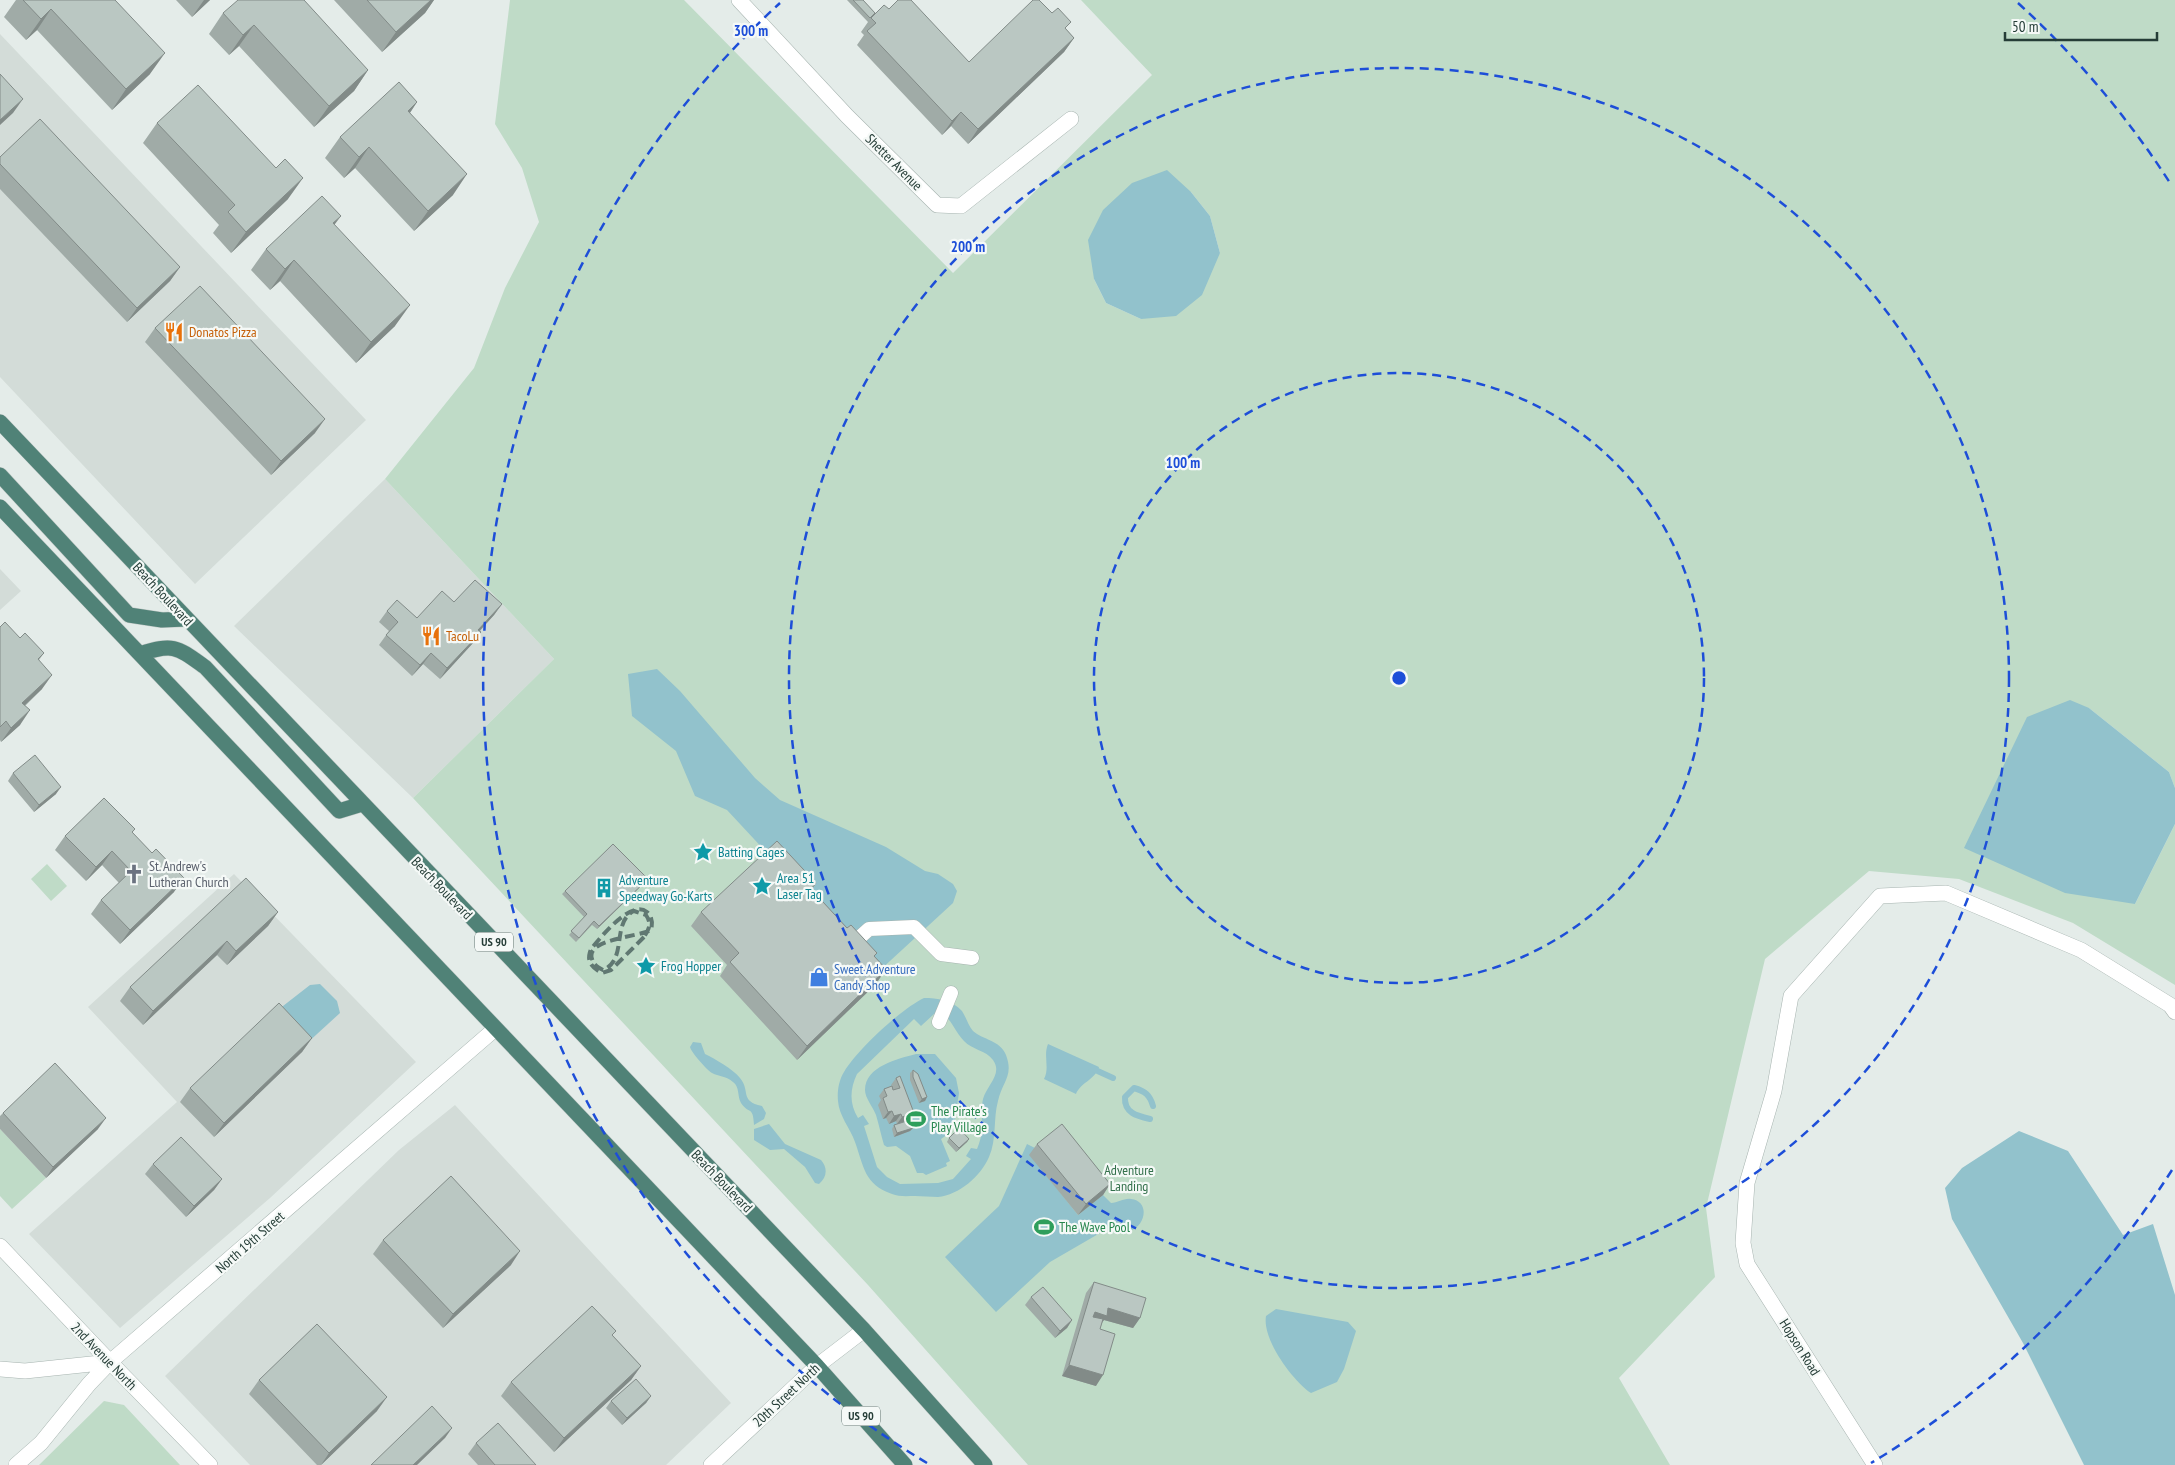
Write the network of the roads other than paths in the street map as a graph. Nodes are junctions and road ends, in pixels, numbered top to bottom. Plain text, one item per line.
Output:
1 (739, 0) edge
2 (1071, 119) dead end
3 (0, 422) edge
4 (0, 475) edge
5 (0, 507) edge
6 (186, 619) junction
7 (140, 654) junction
8 (362, 804) junction
9 (849, 947) edge
10 (972, 958) dead end
11 (951, 993) dead end
12 (2175, 1012) edge
13 (939, 1022) dead end
14 (494, 1028) junction
15 (0, 1246) edge
16 (864, 1330) junction
17 (110, 1362) junction
18 (817, 1366) junction
19 (0, 1369) edge
20 (16, 1465) edge
21 (210, 1465) edge
22 (711, 1465) edge
23 (905, 1465) edge
24 (984, 1465) edge
25 (1876, 1465) edge

1 - 2 street, Shetter Avenue
3 - 6 highway, Beach Boulevard / US 90
4 - 6 highway
5 - 7 highway, US 90
6 - 8 highway, Beach Boulevard / US 90
7 - 8 highway
7 - 14 highway, US 90
8 - 16 highway, Beach Boulevard / US 90
9 - 10 street
11 - 13 street
12 - 25 street, Hopson Road
14 - 17 street, North 19th Street
14 - 18 highway, US 90
15 - 17 street, 2nd Avenue North
16 - 18 street, 20th Street North
16 - 24 highway, Beach Boulevard / US 90
17 - 19 street
17 - 20 street, North 19th Street
17 - 21 street, 2nd Avenue North
18 - 22 street, 20th Street North
18 - 23 highway, US 90

